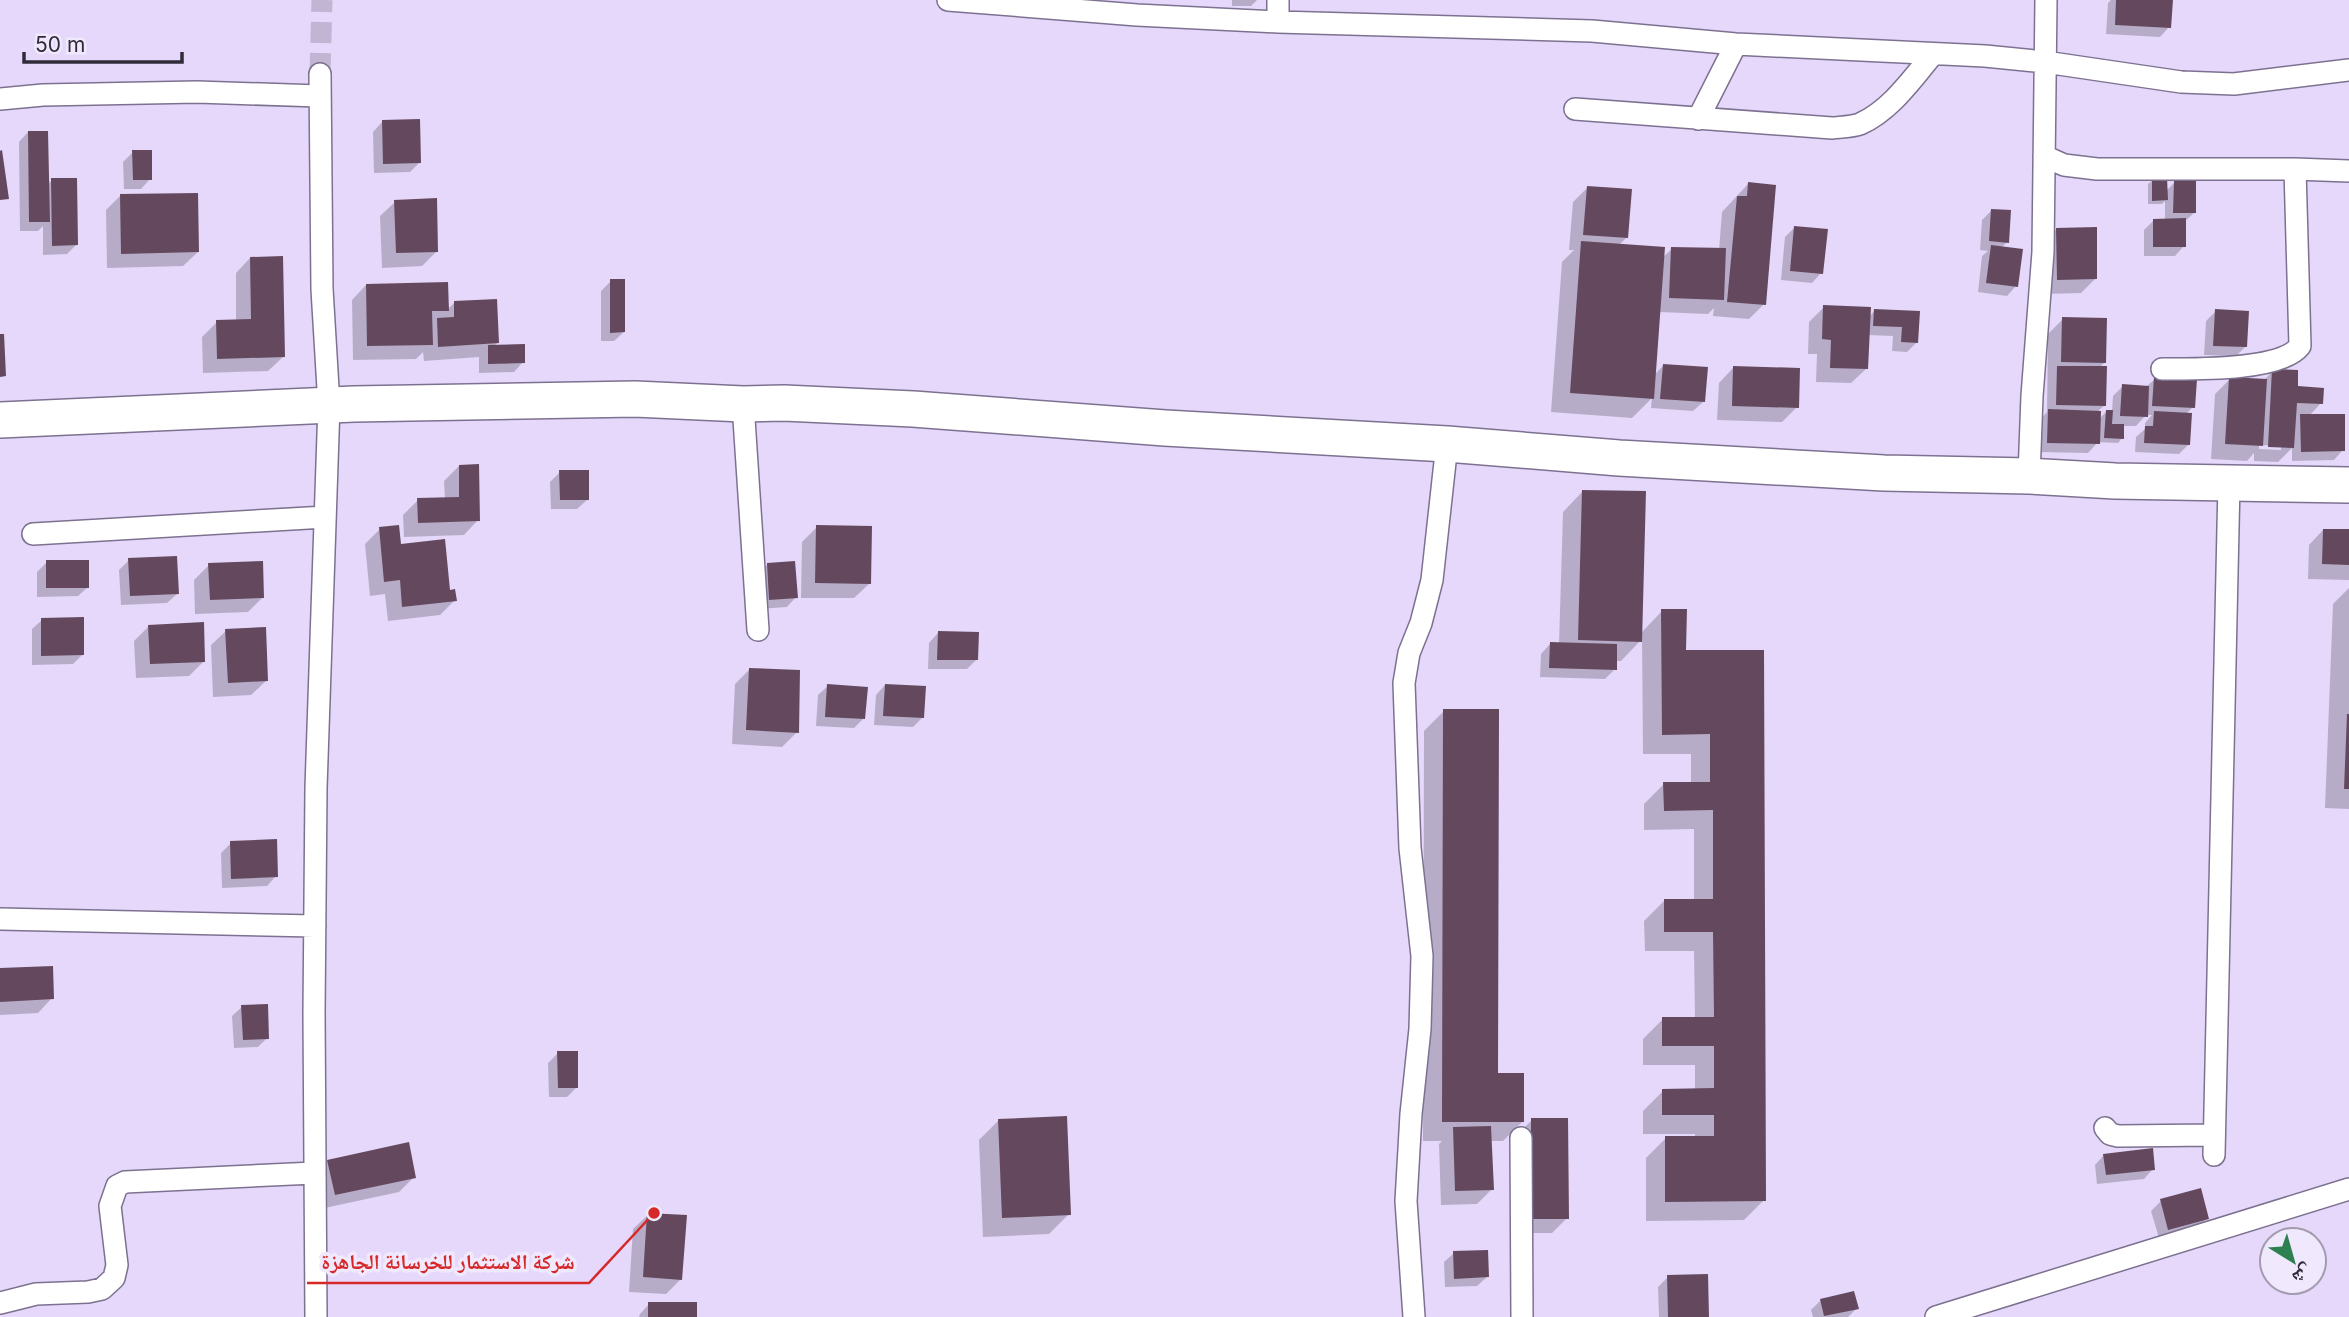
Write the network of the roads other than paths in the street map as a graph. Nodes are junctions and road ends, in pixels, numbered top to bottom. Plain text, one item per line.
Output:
1 (948, 0) edge
2 (1278, 0) edge
3 (2046, 0) edge
4 (1278, 23) junction
5 (1736, 44) junction
6 (1933, 54) junction
7 (2045, 62) junction
8 (2349, 70) edge
9 (320, 74) tunnel mouth
10 (319, 96) junction
11 (0, 99) edge
12 (1575, 109) dead end
13 (1698, 118) junction
14 (2044, 156) junction
15 (2295, 169) junction
16 (2349, 172) edge
17 (2162, 369) dead end
18 (743, 404) junction
19 (329, 405) junction
20 (0, 420) edge
21 (1447, 444) junction
22 (2029, 476) junction
23 (2229, 483) junction
24 (2349, 485) edge
25 (325, 517) junction
26 (33, 534) dead end
27 (758, 630) dead end
28 (0, 919) edge
29 (315, 926) junction
30 (2105, 1128) dead end
31 (1521, 1138) dead end
32 (314, 1173) junction
33 (2349, 1189) edge
34 (0, 1303) edge
35 (316, 1317) edge
36 (1414, 1317) edge
37 (1522, 1317) edge
38 (1936, 1317) edge

1 - 4 street
2 - 4 street
3 - 7 street
4 - 5 street
5 - 6 street
5 - 13 street
6 - 7 street
6 - 13 street
7 - 8 street
7 - 14 street
9 - 10 street
10 - 11 street
10 - 19 street
12 - 13 street
14 - 15 street
14 - 22 street
15 - 16 street
15 - 17 street
18 - 19 main road
18 - 21 main road
18 - 27 street
19 - 20 main road
19 - 25 street
21 - 22 main road
21 - 36 street
22 - 23 main road
23 - 24 main road
23 - 30 street
25 - 26 street
25 - 29 street
28 - 29 street
29 - 32 street
31 - 37 street
32 - 34 street
32 - 35 street
33 - 38 street

